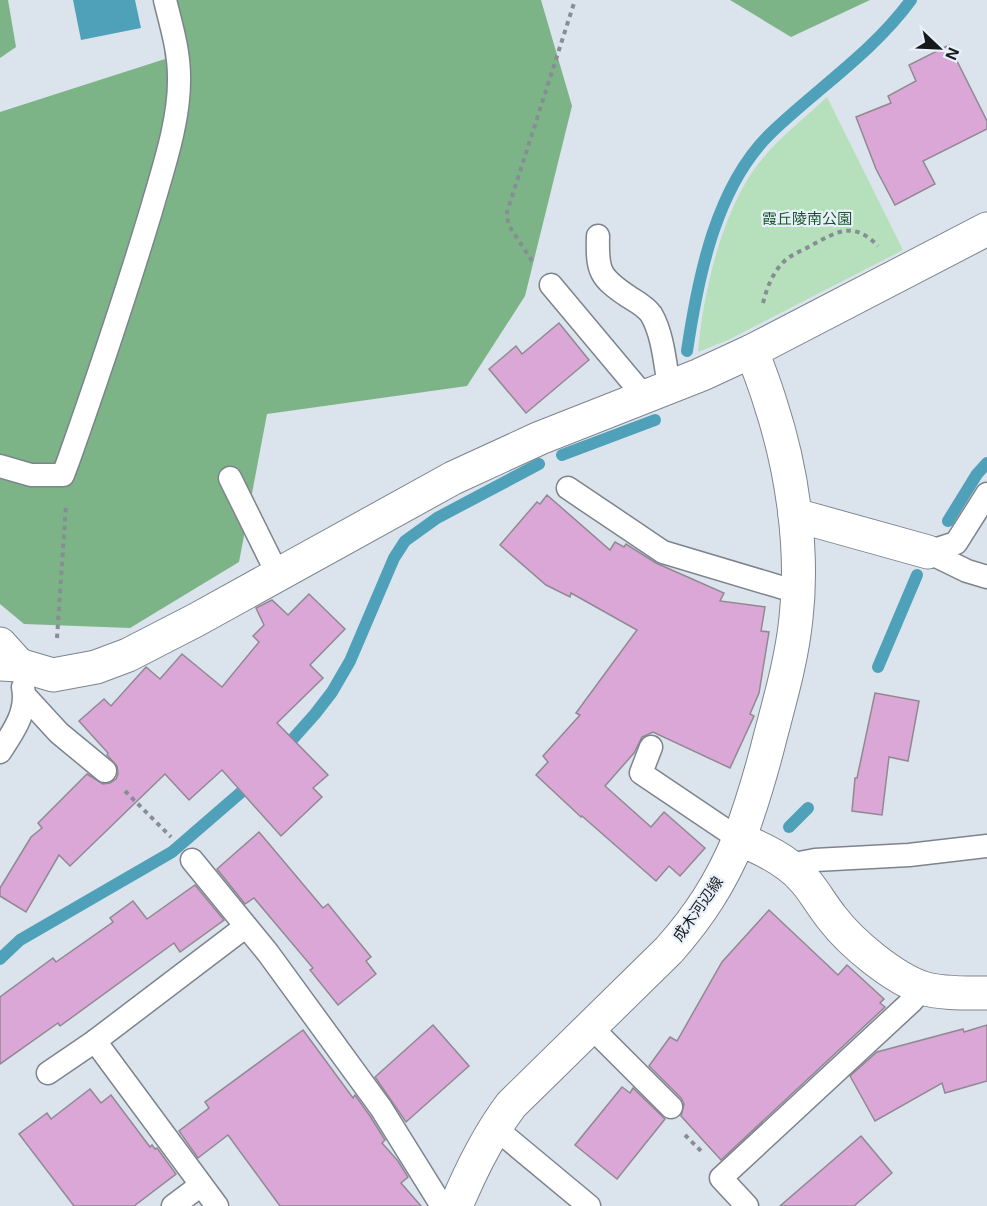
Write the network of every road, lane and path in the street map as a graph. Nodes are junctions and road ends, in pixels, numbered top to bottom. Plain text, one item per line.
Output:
1 (165, 0) edge
2 (575, 0) edge
3 (987, 230) edge
4 (598, 236) dead end
5 (884, 255) dead end
6 (551, 285) joint
7 (761, 310) dead end
8 (752, 351) junction
9 (657, 391) junction
10 (0, 466) edge
11 (230, 478) dead end
12 (568, 488) dead end
13 (987, 494) edge
14 (66, 497) dead end
15 (795, 515) junction
16 (928, 552) junction
17 (278, 575) junction
18 (987, 576) edge
19 (797, 592) junction
20 (57, 642) dead end
21 (11, 667) edge
22 (651, 747) dead end
23 (0, 752) edge
24 (105, 771) joint
25 (167, 832) dead end
26 (740, 839) junction
27 (987, 846) edge
28 (192, 860) dead end
29 (789, 865) junction
30 (245, 927) junction
31 (923, 988) junction
32 (987, 993) edge
33 (591, 1027) junction
34 (95, 1041) junction
35 (48, 1073) dead end
36 (671, 1107) joint
37 (494, 1127) junction
38 (721, 1178) junction
39 (201, 1185) junction
40 (173, 1206) edge
41 (217, 1206) edge
42 (442, 1206) edge
43 (456, 1206) edge
44 (589, 1206) edge
45 (747, 1206) edge

1 - 10 lane
2 - 6 path
3 - 8 street
4 - 9 lane
5 - 7 path
6 - 9 lane
8 - 9 street
8 - 15 street, 成木河辺線
9 - 17 street
11 - 17 lane
12 - 19 lane
13 - 16 lane
14 - 20 path
15 - 16 street
15 - 19 street, 成木河辺線
16 - 18 lane
17 - 21 street
19 - 26 street, 成木河辺線
21 - 23 lane
21 - 24 lane
22 - 26 lane
24 - 25 path
26 - 29 street
26 - 33 street, 成木河辺線
27 - 29 lane
28 - 30 lane
29 - 31 street
30 - 34 lane
30 - 42 lane
31 - 32 street
31 - 38 lane
33 - 36 lane
33 - 37 street, 成木河辺線
34 - 35 lane
34 - 39 lane
36 - 38 path
37 - 43 street, 成木河辺線
37 - 44 lane
38 - 45 lane
39 - 40 lane
39 - 41 lane

